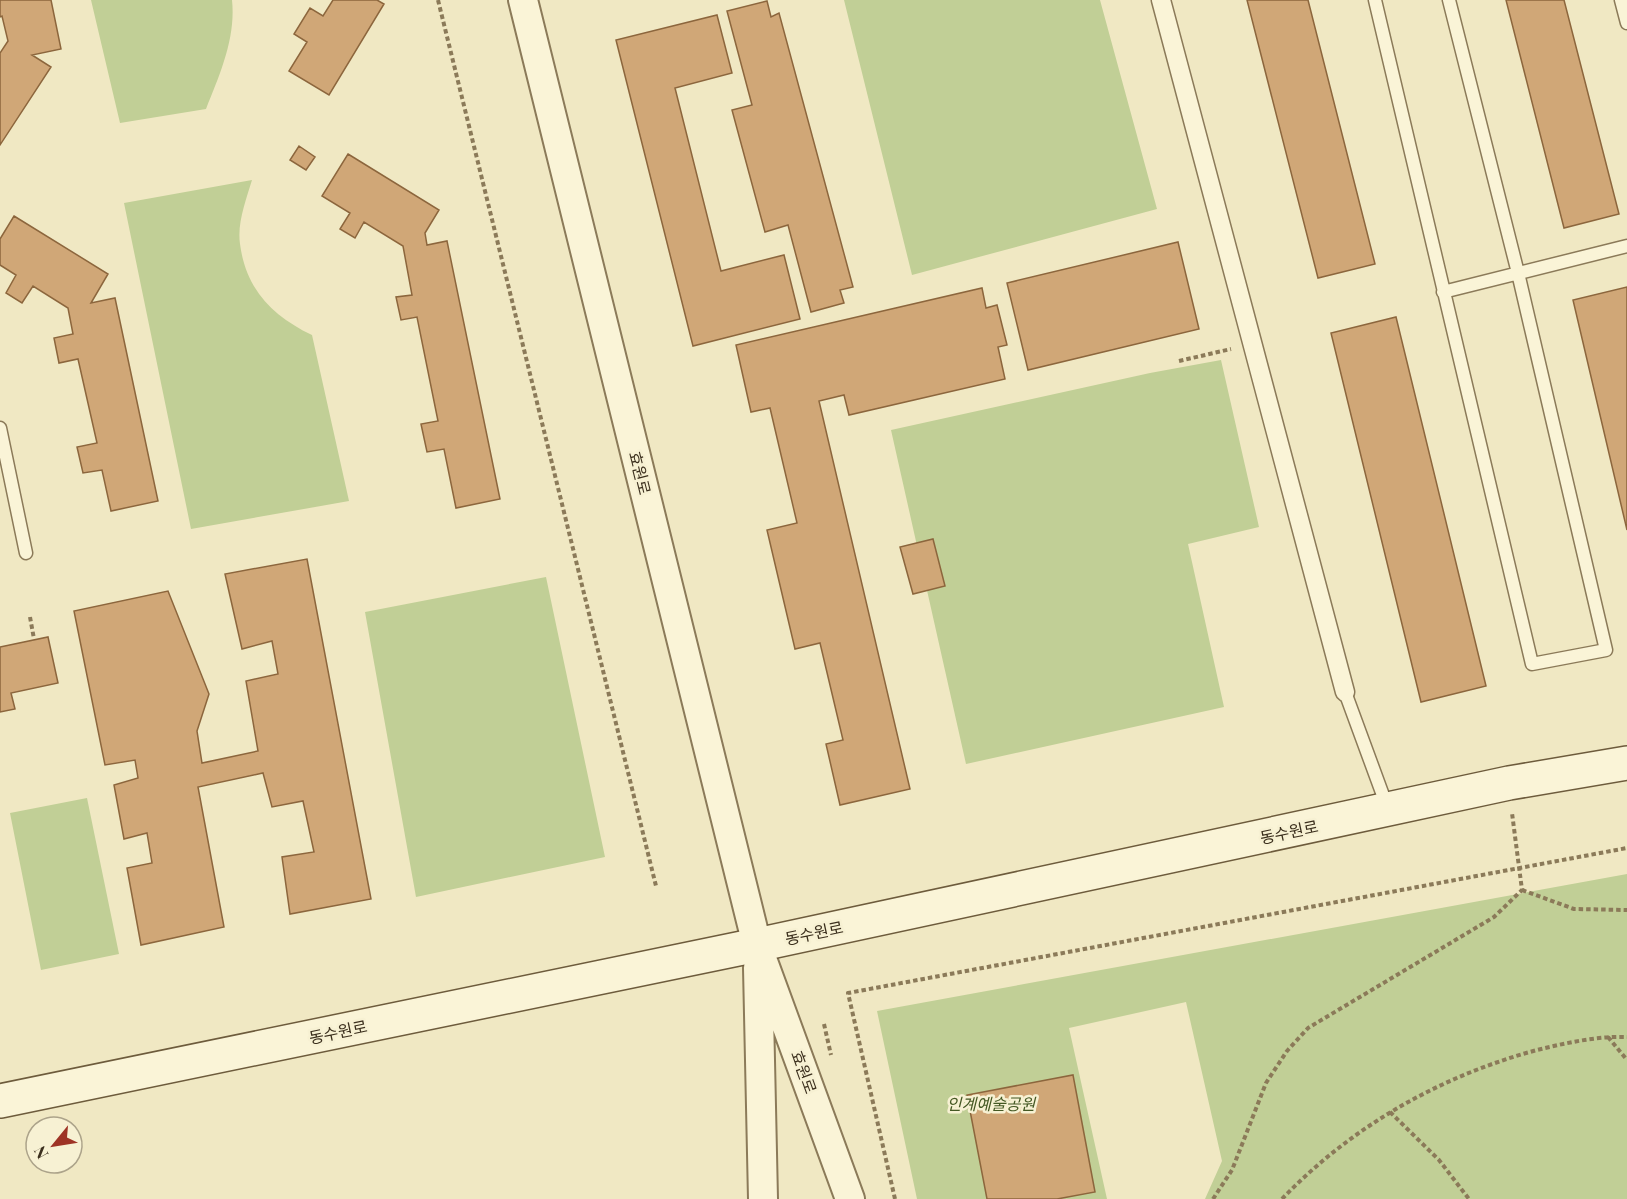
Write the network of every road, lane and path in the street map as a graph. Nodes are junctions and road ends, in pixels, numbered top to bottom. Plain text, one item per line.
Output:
1 (438, 0) edge
2 (523, 0) edge
3 (1161, 0) edge
4 (1375, 0) edge
5 (1449, 0) edge
6 (1621, 0) edge
7 (1627, 23) edge
8 (1627, 246) edge
9 (1518, 273) junction
10 (1443, 292) junction
11 (1253, 344) junction
12 (1179, 361) dead end
13 (0, 428) edge
14 (26, 553) dead end
15 (30, 617) dead end
16 (34, 639) dead end
17 (1345, 692) joint
18 (1627, 763) edge
19 (1509, 783) junction
20 (1389, 810) junction
21 (1627, 848) edge
22 (1519, 869) junction
23 (656, 886) dead end
24 (1522, 890) junction
25 (1627, 910) edge
26 (757, 945) junction
27 (1608, 1036) junction
28 (1627, 1037) edge
29 (1627, 1060) edge
30 (0, 1101) edge
31 (1390, 1112) junction
32 (763, 1199) edge
33 (849, 1199) edge
34 (895, 1199) edge
35 (1213, 1199) edge
36 (1282, 1199) edge
37 (1469, 1199) edge

1 - 23 path
2 - 26 street, 효원로
3 - 11 street
4 - 10 lane
5 - 9 lane
6 - 7 lane
8 - 9 lane
9 - 10 lane
9 - 10 lane
11 - 12 path
11 - 17 street
13 - 14 lane
15 - 16 path
17 - 20 lane
18 - 19 main road, 동수원로
19 - 20 main road, 동수원로
19 - 22 path
20 - 26 main road, 동수원로
21 - 22 path
22 - 24 path
22 - 34 path
24 - 25 path
24 - 35 path
26 - 30 main road, 동수원로
26 - 32 street, 효원로
26 - 33 street, 효원로
27 - 28 path
27 - 29 path
27 - 31 path
31 - 36 path
31 - 37 path

